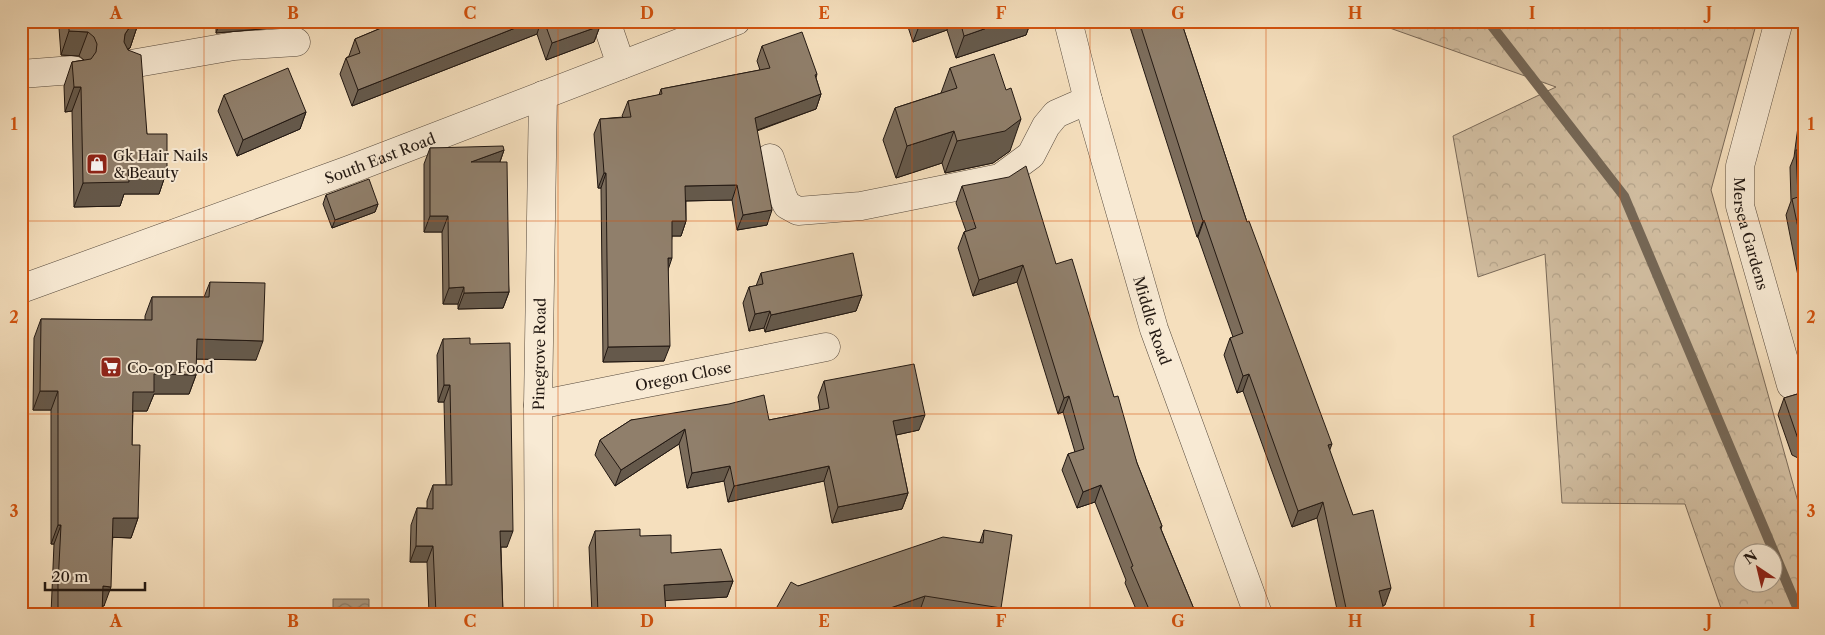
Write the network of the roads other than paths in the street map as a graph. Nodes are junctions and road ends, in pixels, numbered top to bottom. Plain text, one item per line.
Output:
1 (606, 21) edge
2 (736, 21) edge
3 (1068, 21) edge
4 (1779, 21) edge
5 (268, 32) edge
6 (296, 42) dead end
7 (131, 64) edge
8 (621, 66) junction
9 (73, 70) edge
10 (21, 74) edge
11 (543, 95) junction
12 (1088, 100) junction
13 (770, 158) dead end
14 (21, 290) edge
15 (826, 346) dead end
16 (1790, 386) dead end
17 (538, 405) junction
18 (539, 614) edge
19 (1258, 614) edge

1 - 8 street
2 - 8 street, South East Road
3 - 12 street, Middle Road
4 - 16 street, Mersea Gardens
5 - 6 street
5 - 7 street
8 - 11 street, South East Road
9 - 10 street
11 - 14 street, South East Road
11 - 17 street, Pinegrove Road
12 - 13 street
12 - 19 street, Middle Road
15 - 17 street, Oregon Close
17 - 18 street, Pinegrove Road

